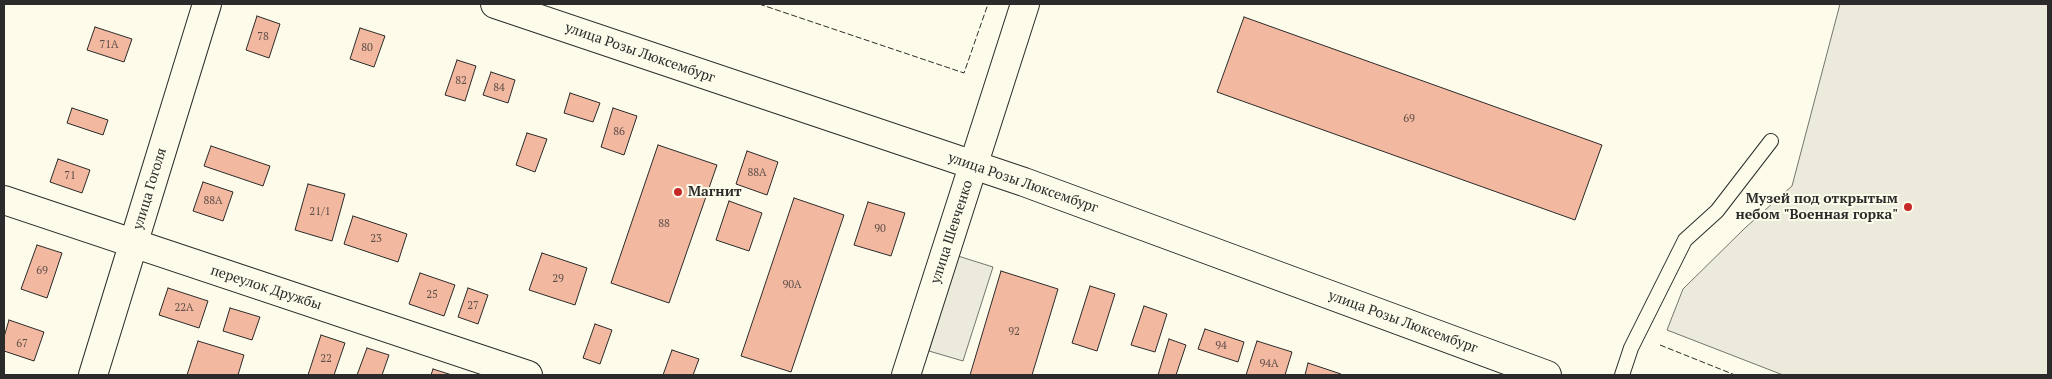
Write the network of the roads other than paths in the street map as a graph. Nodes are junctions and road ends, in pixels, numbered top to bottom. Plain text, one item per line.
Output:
1 (207, 4) edge
2 (495, 4) edge
3 (1025, 4) edge
4 (522, 8) edge
5 (1772, 141) dead end
6 (974, 165) junction
7 (4, 200) edge
8 (133, 244) junction
9 (93, 375) edge
10 (528, 375) edge
11 (906, 375) edge
12 (1547, 375) edge
13 (1622, 375) edge

1 - 8 street, улица Гоголя
2 - 4 street, улица Розы Люксембург
3 - 6 street, улица Шевченко
4 - 6 street, улица Розы Люксембург
5 - 13 lane
6 - 11 street, улица Шевченко
6 - 12 street, улица Розы Люксембург
7 - 8 street, переулок Дружбы
8 - 9 street, улица Гоголя
8 - 10 street, переулок Дружбы

